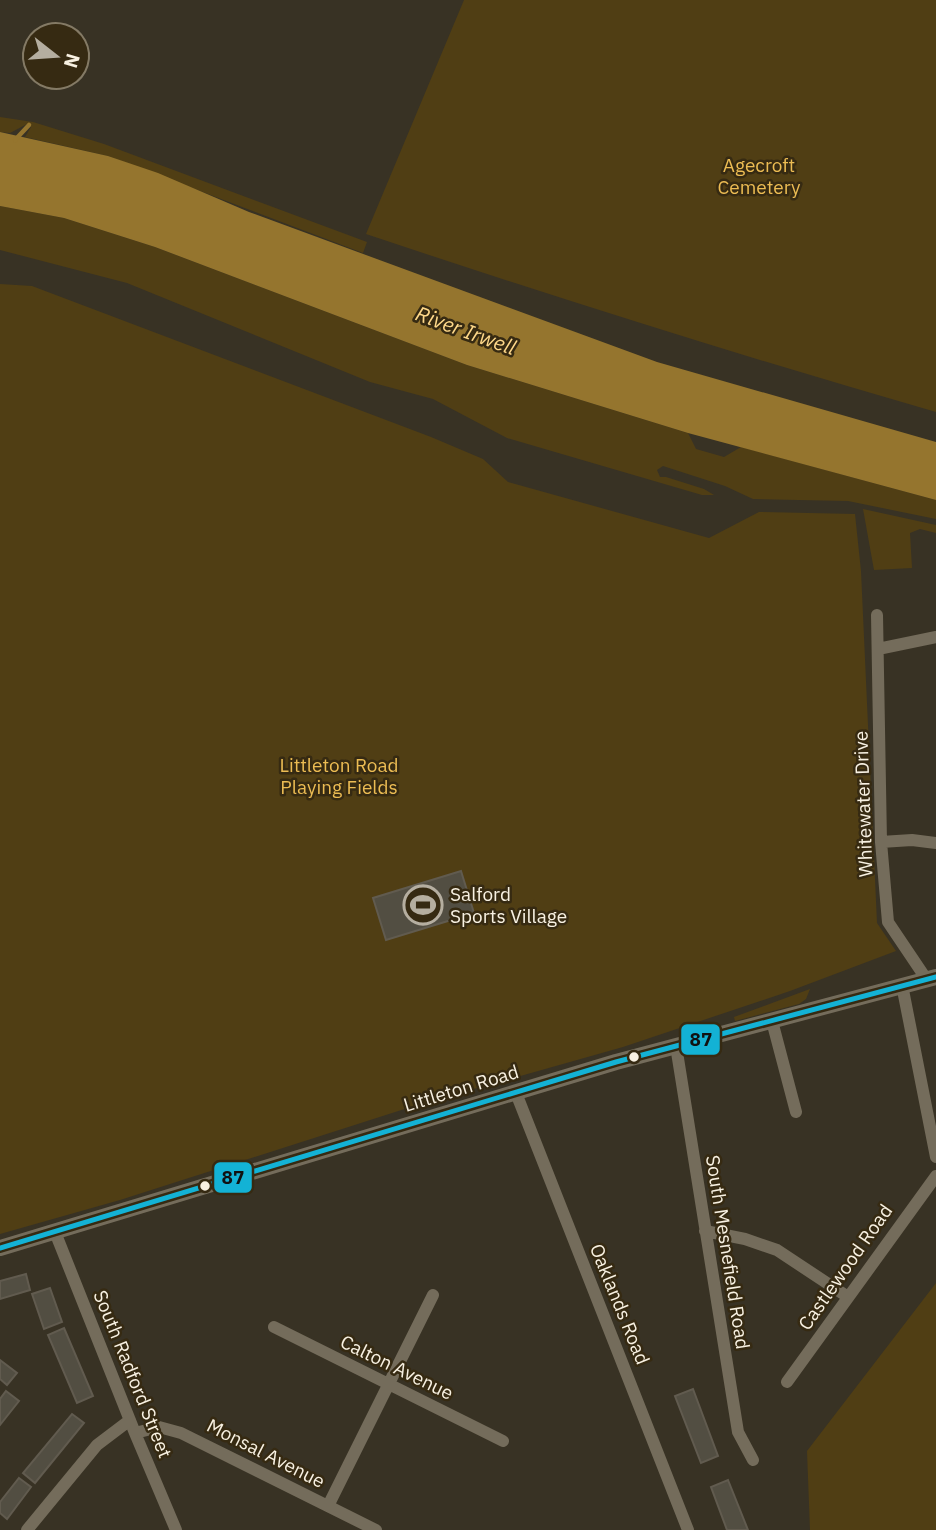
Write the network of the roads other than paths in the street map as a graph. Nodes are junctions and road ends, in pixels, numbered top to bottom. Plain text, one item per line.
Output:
1 (877, 615) dead end
2 (936, 636) edge
3 (878, 649) junction
4 (881, 842) junction
5 (936, 843) edge
6 (931, 978) edge
7 (902, 985) junction
8 (772, 1021) junction
9 (676, 1046) junction
10 (516, 1093) junction
11 (796, 1112) dead end
12 (936, 1157) edge
13 (936, 1176) edge
14 (705, 1231) junction
15 (55, 1232) junction
16 (0, 1248) edge
17 (433, 1295) dead end
18 (848, 1297) junction
19 (274, 1327) dead end
20 (787, 1382) dead end
21 (388, 1384) junction
22 (132, 1427) junction
23 (503, 1441) dead end
24 (753, 1460) dead end
25 (328, 1506) junction
26 (27, 1530) edge
27 (176, 1530) edge
28 (376, 1530) edge
29 (688, 1530) edge

1 - 3 street, Whitewater Drive
2 - 3 street
3 - 4 street, Whitewater Drive
4 - 5 street
4 - 6 street, Whitewater Drive
6 - 7 street, Littleton Road
7 - 8 street, Littleton Road
7 - 12 street
8 - 9 street, Littleton Road
8 - 11 street
9 - 10 street, Littleton Road
9 - 14 street, South Mesnefield Road
10 - 15 street, Littleton Road
10 - 29 street, Oaklands Road
13 - 18 street, Castlewood Road
14 - 18 street
14 - 24 street, South Mesnefield Road
15 - 16 street, Littleton Road
15 - 22 street, South Radford Street
17 - 21 street
18 - 20 street, Castlewood Road
19 - 21 street, Calton Avenue
21 - 23 street, Calton Avenue
21 - 25 street
22 - 25 street, Monsal Avenue
22 - 26 street
22 - 27 street, South Radford Street
25 - 28 street, Monsal Avenue

